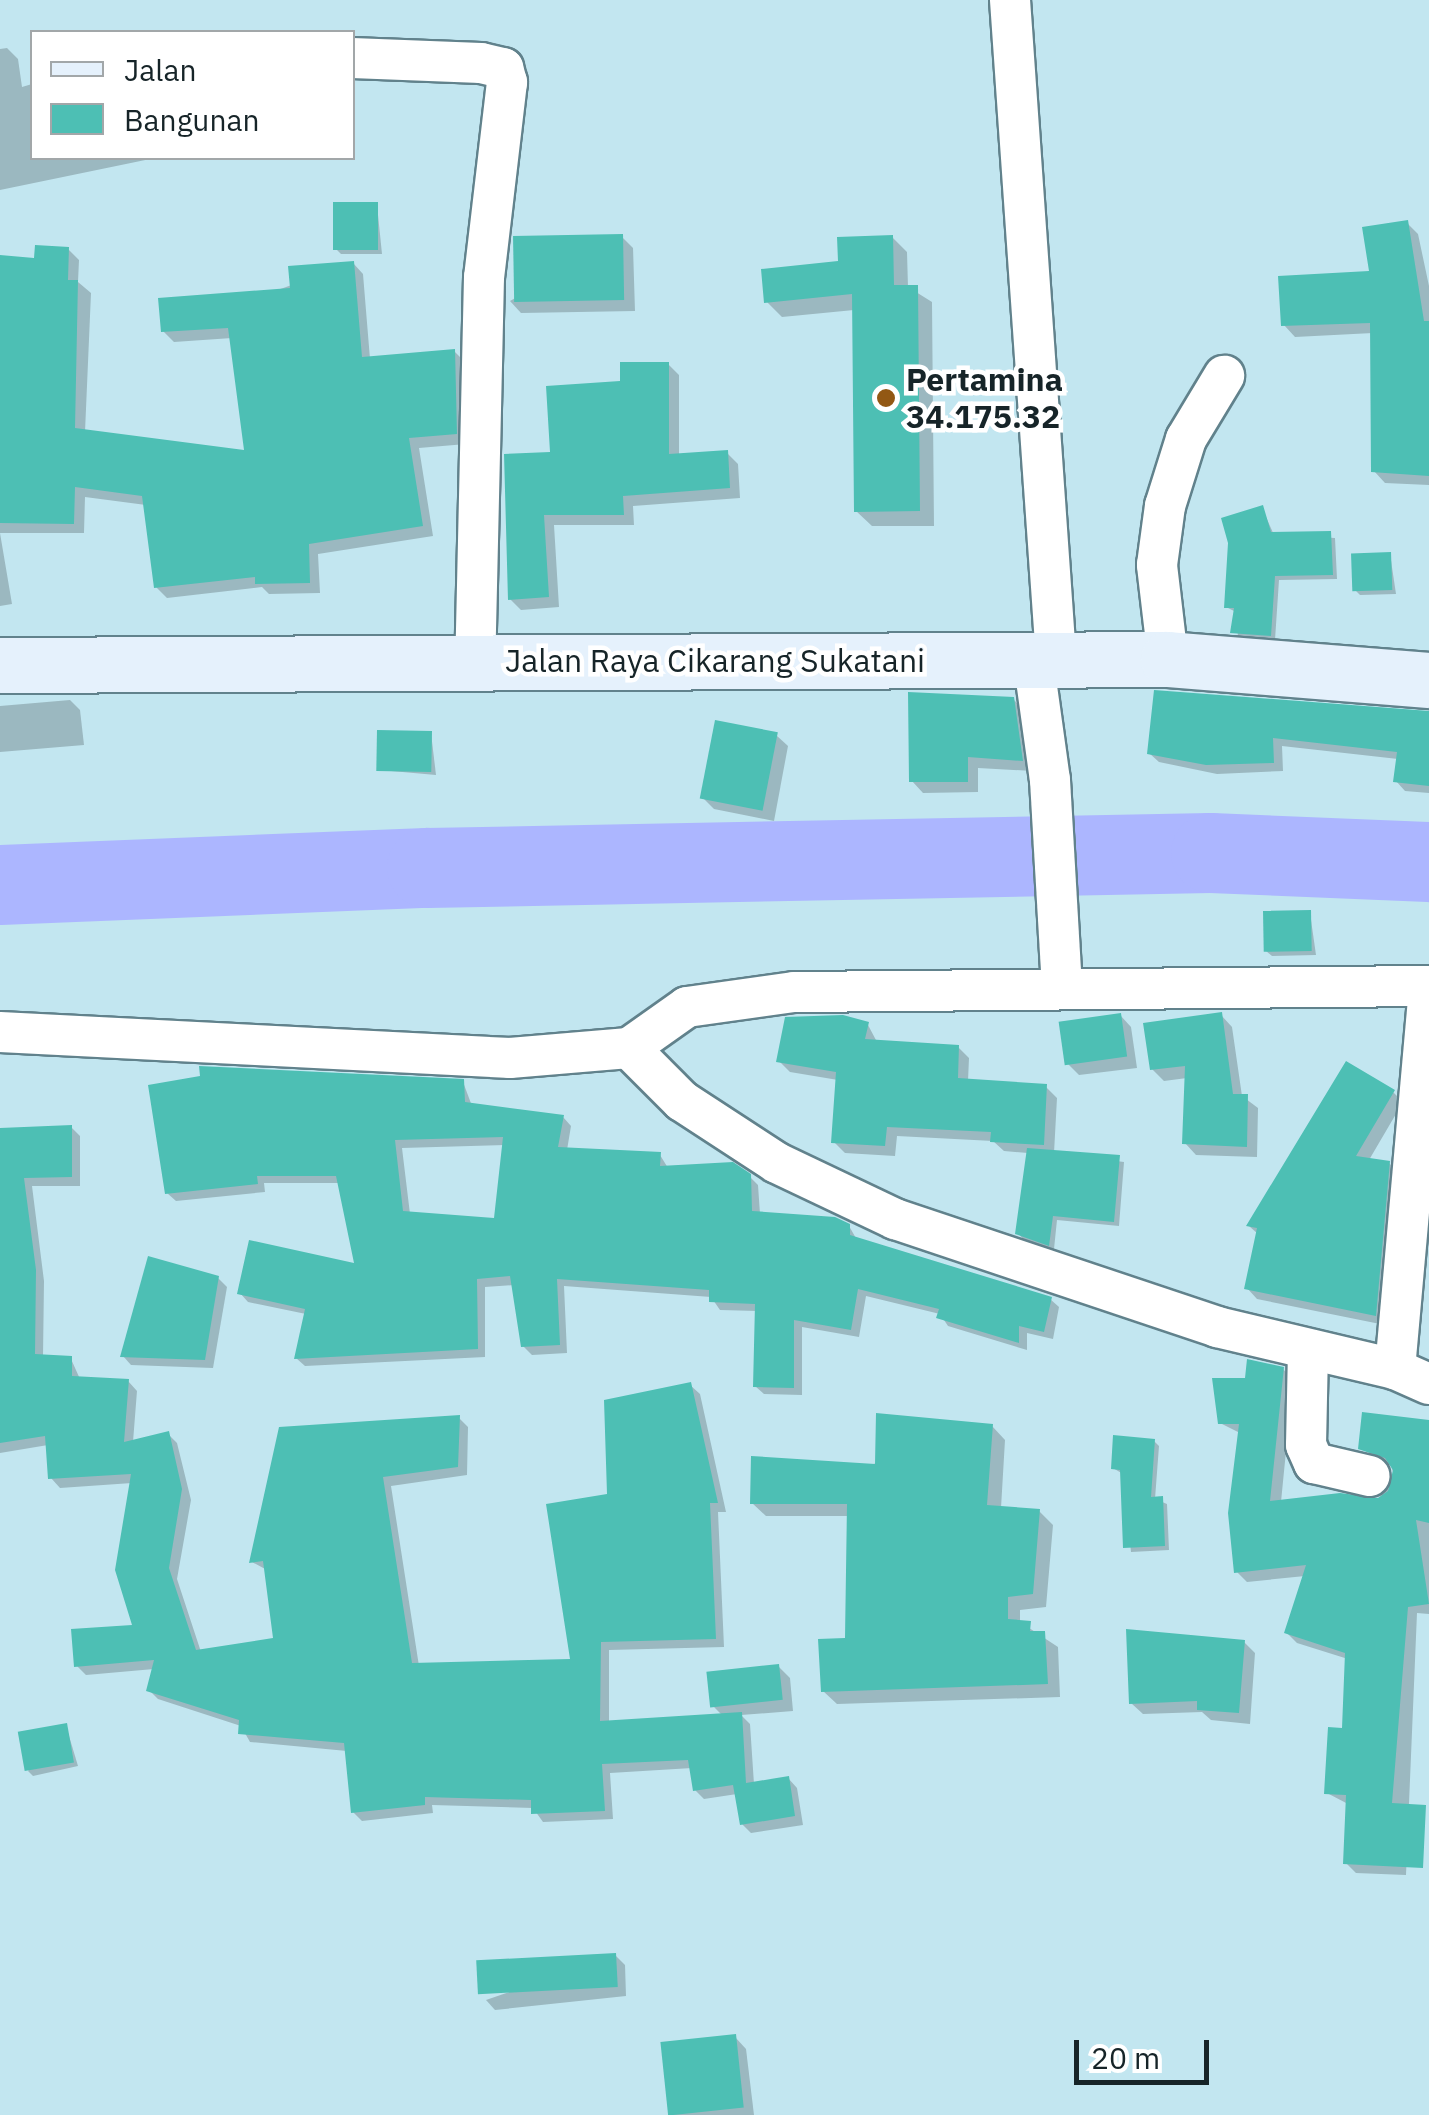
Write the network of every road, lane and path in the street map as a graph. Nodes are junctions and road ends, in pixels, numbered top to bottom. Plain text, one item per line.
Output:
1 (1010, 0) edge
2 (355, 58) edge
3 (1224, 376) dead end
4 (1044, 658) junction
5 (1168, 659) junction
6 (475, 662) junction
7 (0, 665) edge
8 (1429, 680) edge
9 (1062, 988) junction
10 (1429, 988) edge
11 (0, 1032) edge
12 (629, 1048) junction
13 (1308, 1350) junction
14 (1412, 1377) edge
15 (1370, 1476) dead end

1 - 4 street
2 - 6 street
3 - 5 street
4 - 5 main road, Jalan Raya Cikarang Sukatani
4 - 6 main road, Jalan Raya Cikarang Sukatani
4 - 9 street
5 - 8 main road, Jalan Raya Cikarang Sukatani
6 - 7 main road, Jalan Raya Cikarang Sukatani
9 - 10 street
9 - 12 street
10 - 14 street
11 - 12 street
12 - 13 street
13 - 14 street
13 - 15 street

